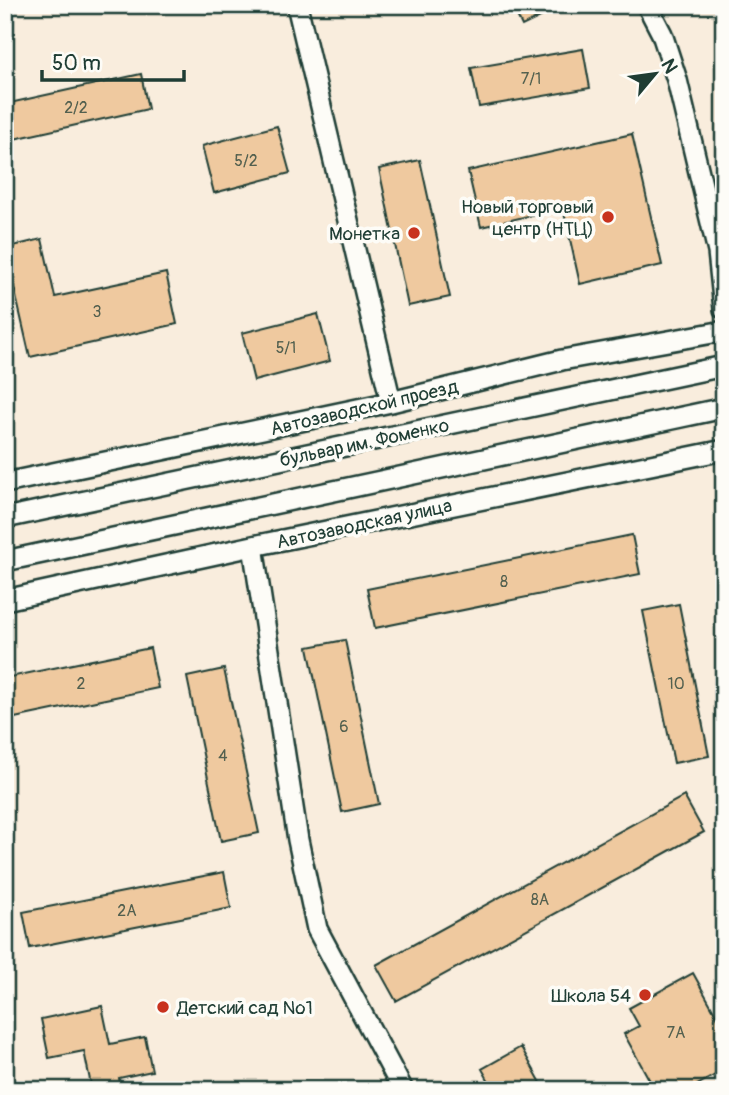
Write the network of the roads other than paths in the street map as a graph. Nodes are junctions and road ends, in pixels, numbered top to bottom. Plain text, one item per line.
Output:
1 (297, 5) edge
2 (648, 5) edge
3 (724, 309) edge
4 (724, 331) edge
5 (724, 366) edge
6 (391, 402) junction
7 (724, 408) edge
8 (724, 450) edge
9 (5, 483) edge
10 (5, 518) edge
11 (253, 546) junction
12 (5, 561) edge
13 (5, 600) edge
14 (403, 1090) edge

1 - 6 street
2 - 3 street
4 - 6 street, Автозаводской проезд
5 - 10 street, бульвар им. Фоменко
6 - 9 street, Автозаводской проезд
7 - 12 street
8 - 11 street, Автозаводская улица
11 - 13 street, Автозаводская улица
11 - 14 street

